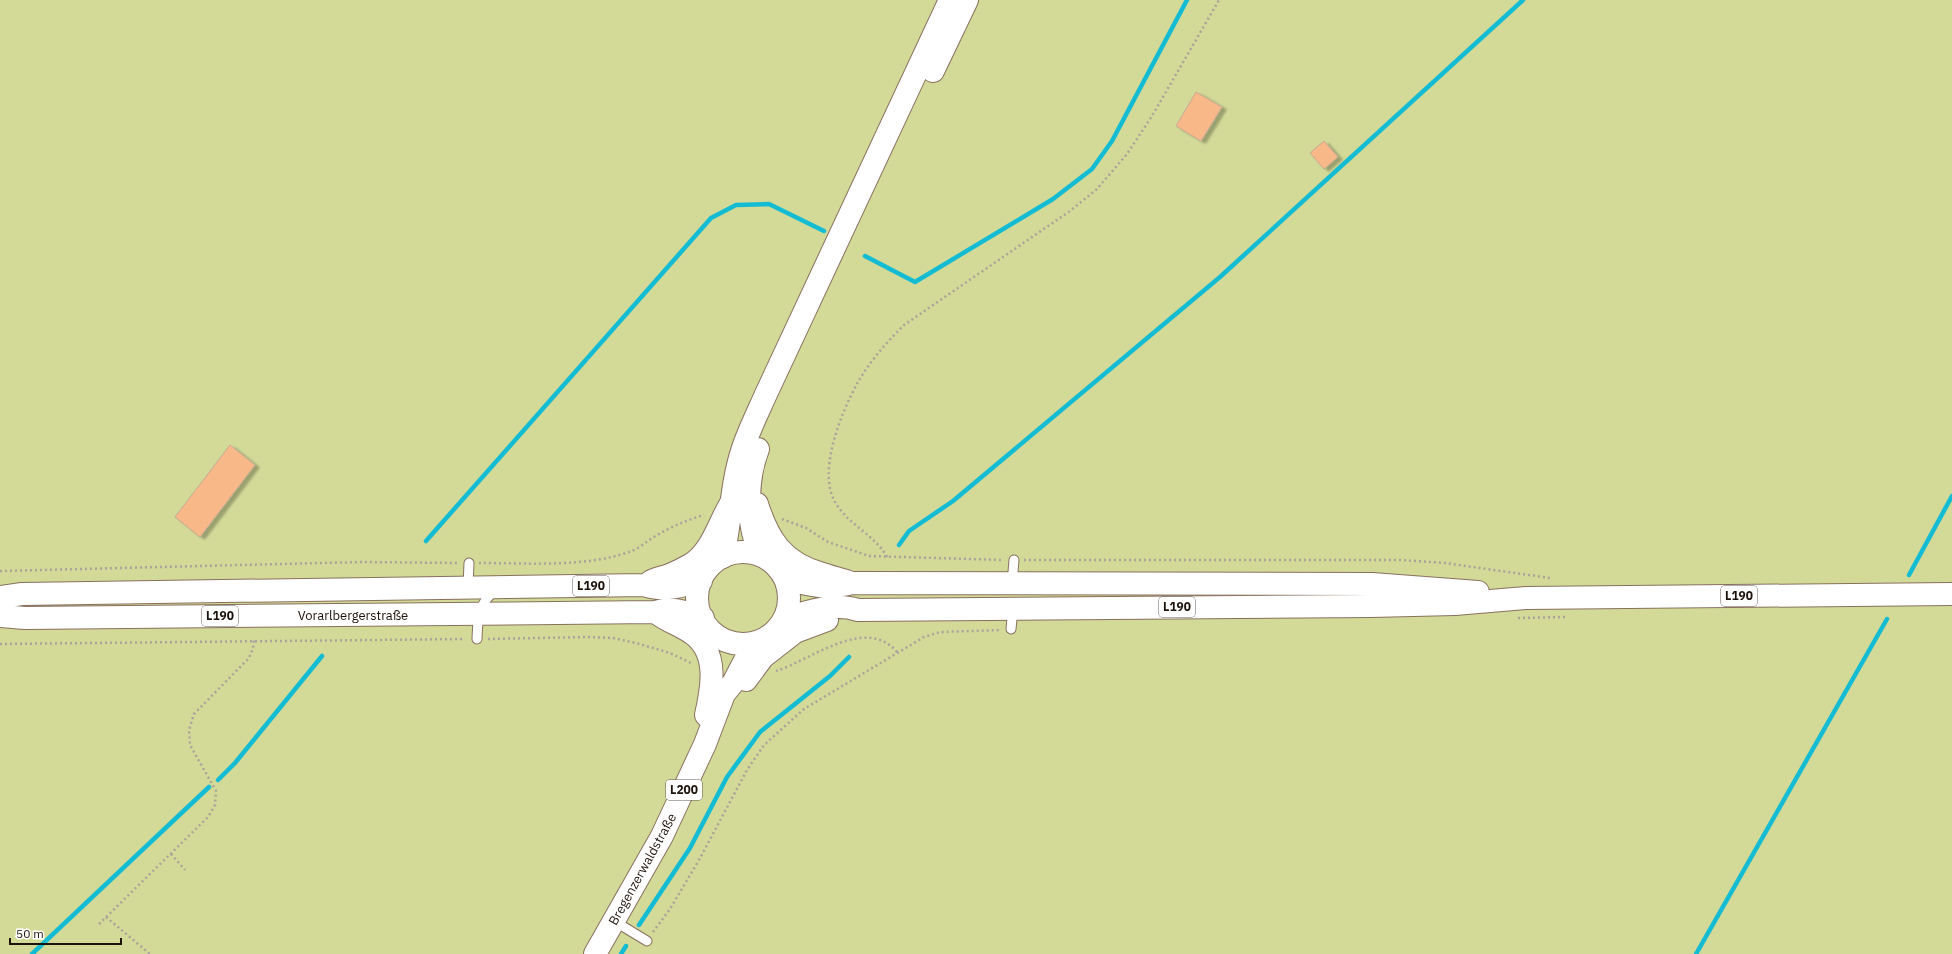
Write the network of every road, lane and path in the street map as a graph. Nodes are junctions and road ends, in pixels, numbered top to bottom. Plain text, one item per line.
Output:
1 (950, 0) edge
2 (967, 0) edge
3 (1219, 0) edge
4 (752, 472) junction
5 (731, 502) junction
6 (710, 514) dead end
7 (780, 518) dead end
8 (760, 556) junction
9 (723, 557) junction
10 (887, 557) junction
11 (1014, 560) junction
12 (469, 563) junction
13 (0, 571) edge
14 (785, 579) junction
15 (1554, 579) dead end
16 (701, 581) junction
17 (852, 583) junction
18 (1012, 584) junction
19 (644, 585) junction
20 (468, 587) junction
21 (501, 587) junction
22 (1952, 594) edge
23 (0, 597) edge
24 (1526, 598) junction
25 (945, 609) junction
26 (858, 610) junction
27 (656, 612) junction
28 (478, 614) junction
29 (0, 616) edge
30 (703, 618) junction
31 (785, 618) junction
32 (717, 636) junction
33 (477, 639) junction
34 (254, 640) junction
35 (754, 643) junction
36 (0, 644) edge
37 (696, 664) dead end
38 (773, 672) dead end
39 (724, 694) junction
40 (705, 744) junction
41 (171, 854) junction
42 (185, 870) dead end
43 (106, 917) junction
44 (614, 920) junction
45 (99, 924) dead end
46 (646, 941) joint
47 (150, 954) edge
48 (595, 954) edge

1 - 5 main road
2 - 4 main road
3 - 10 path
4 - 8 main road
4 - 17 main road
5 - 9 main road
5 - 19 main road
6 - 12 path
7 - 10 path
8 - 9 main road
8 - 14 main road
9 - 16 main road
10 - 11 path
11 - 15 path
11 - 18 lane
12 - 13 path
12 - 20 lane
14 - 17 main road, L190
14 - 31 main road
16 - 19 main road, Vorarlbergerstraße / L190
16 - 30 main road
17 - 18 main road, L190
18 - 24 main road, L190
18 - 25 main road
19 - 21 main road, Vorarlbergerstraße / L190
20 - 21 main road, Vorarlbergerstraße / L190
20 - 23 main road, Vorarlbergerstraße / L190
21 - 28 lane
22 - 24 main road, L190
24 - 25 main road, L190
25 - 26 main road, L190
26 - 31 main road, L190
26 - 40 main road
27 - 28 main road, Vorarlbergerstraße / L190
27 - 30 main road, Vorarlbergerstraße / L190
27 - 40 main road
28 - 29 main road, Vorarlbergerstraße / L190
28 - 33 lane
30 - 32 main road
31 - 35 main road
32 - 35 main road
32 - 39 main road, Bregenzerwaldstraße / L200
33 - 34 path
33 - 37 path
34 - 36 path
34 - 41 path
35 - 39 main road, Bregenzerwaldstraße / L200
38 - 46 path
39 - 40 main road, Bregenzerwaldstraße / L200
40 - 44 main road, Bregenzerwaldstraße / L200
41 - 42 path
41 - 43 path
43 - 45 path
43 - 47 path
44 - 46 lane
44 - 48 main road, Bregenzerwaldstraße / L200

